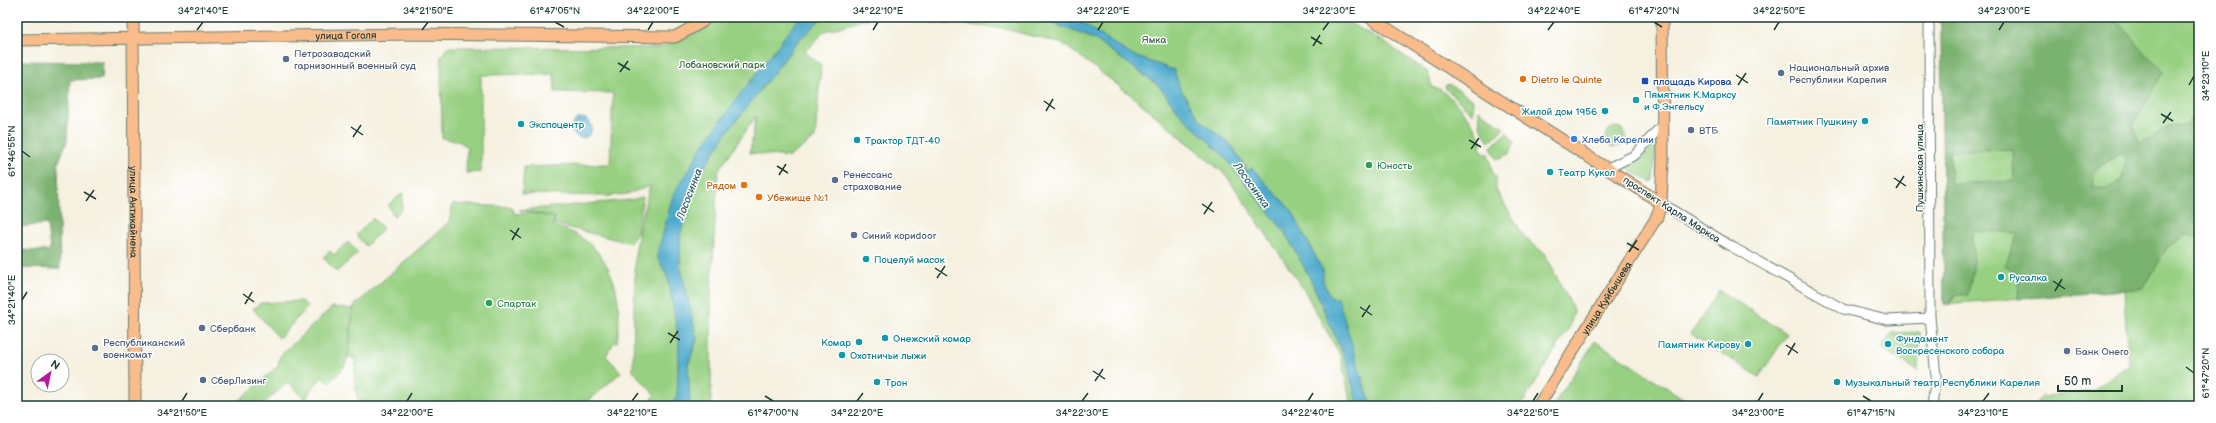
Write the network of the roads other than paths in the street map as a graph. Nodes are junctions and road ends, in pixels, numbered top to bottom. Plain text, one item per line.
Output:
1 (133, 17) edge
2 (706, 17) edge
3 (1370, 17) edge
4 (1662, 17) edge
5 (1929, 17) edge
6 (134, 39) junction
7 (17, 40) edge
8 (1663, 124) junction
9 (1608, 168) junction
10 (1661, 203) junction
11 (1930, 318) junction
12 (135, 406) edge
13 (1538, 406) edge
14 (1932, 406) edge

1 - 6 main road, улица Антикайнена
2 - 6 main road, улица Гоголя
3 - 9 main road, проспект Карла Маркса
4 - 8 main road, улица Куйбышева
5 - 11 street, Пушкинская улица
6 - 7 main road, улица Гоголя
6 - 12 main road, улица Антикайнена
8 - 9 street
8 - 10 main road, улица Куйбышева
9 - 10 main road, проспект Карла Маркса
10 - 11 street, проспект Карла Маркса
10 - 13 main road, улица Куйбышева
11 - 14 street, Пушкинская улица

